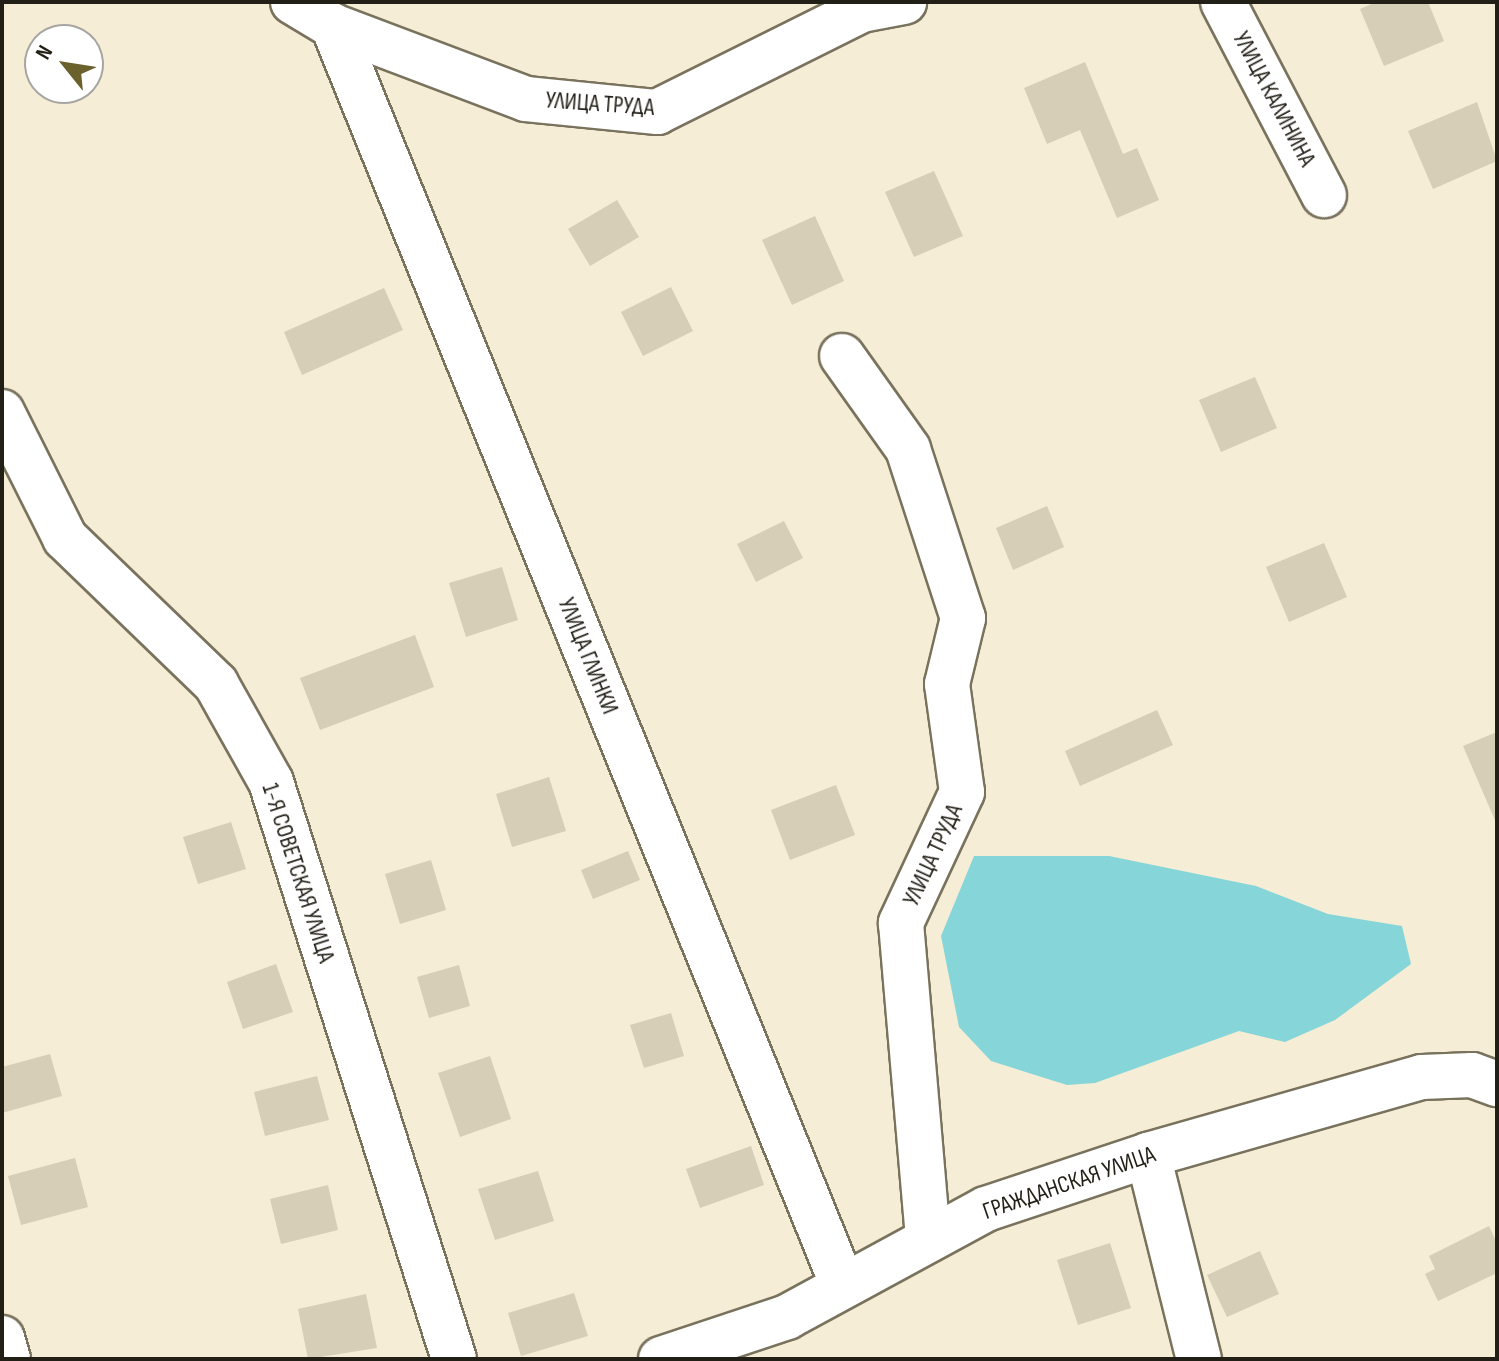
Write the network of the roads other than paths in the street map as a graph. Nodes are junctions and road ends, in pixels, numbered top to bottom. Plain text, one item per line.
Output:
1 (293, 2) edge
2 (904, 2) edge
3 (1223, 2) edge
4 (333, 26) junction
5 (1324, 195) dead end
6 (842, 356) dead end
7 (2, 412) edge
8 (1497, 1084) edge
9 (1148, 1155) junction
10 (928, 1240) junction
11 (843, 1286) junction
12 (2, 1338) edge
13 (8, 1359) edge
14 (454, 1359) edge
15 (661, 1359) edge
16 (1199, 1359) edge

1 - 4 street, УЛИЦА ТРУДА
2 - 4 street, УЛИЦА ТРУДА
3 - 5 street, УЛИЦА КАЛИНИНА
4 - 11 street, УЛИЦА ГЛИНКИ
6 - 10 street, УЛИЦА ТРУДА
7 - 14 street, 1-Я СОВЕТСКАЯ УЛИЦА
8 - 9 street, ГРАЖДАНСКАЯ УЛИЦА
9 - 10 street, ГРАЖДАНСКАЯ УЛИЦА
9 - 16 street
10 - 11 street, ГРАЖДАНСКАЯ УЛИЦА
11 - 15 street, ГРАЖДАНСКАЯ УЛИЦА
12 - 13 street

